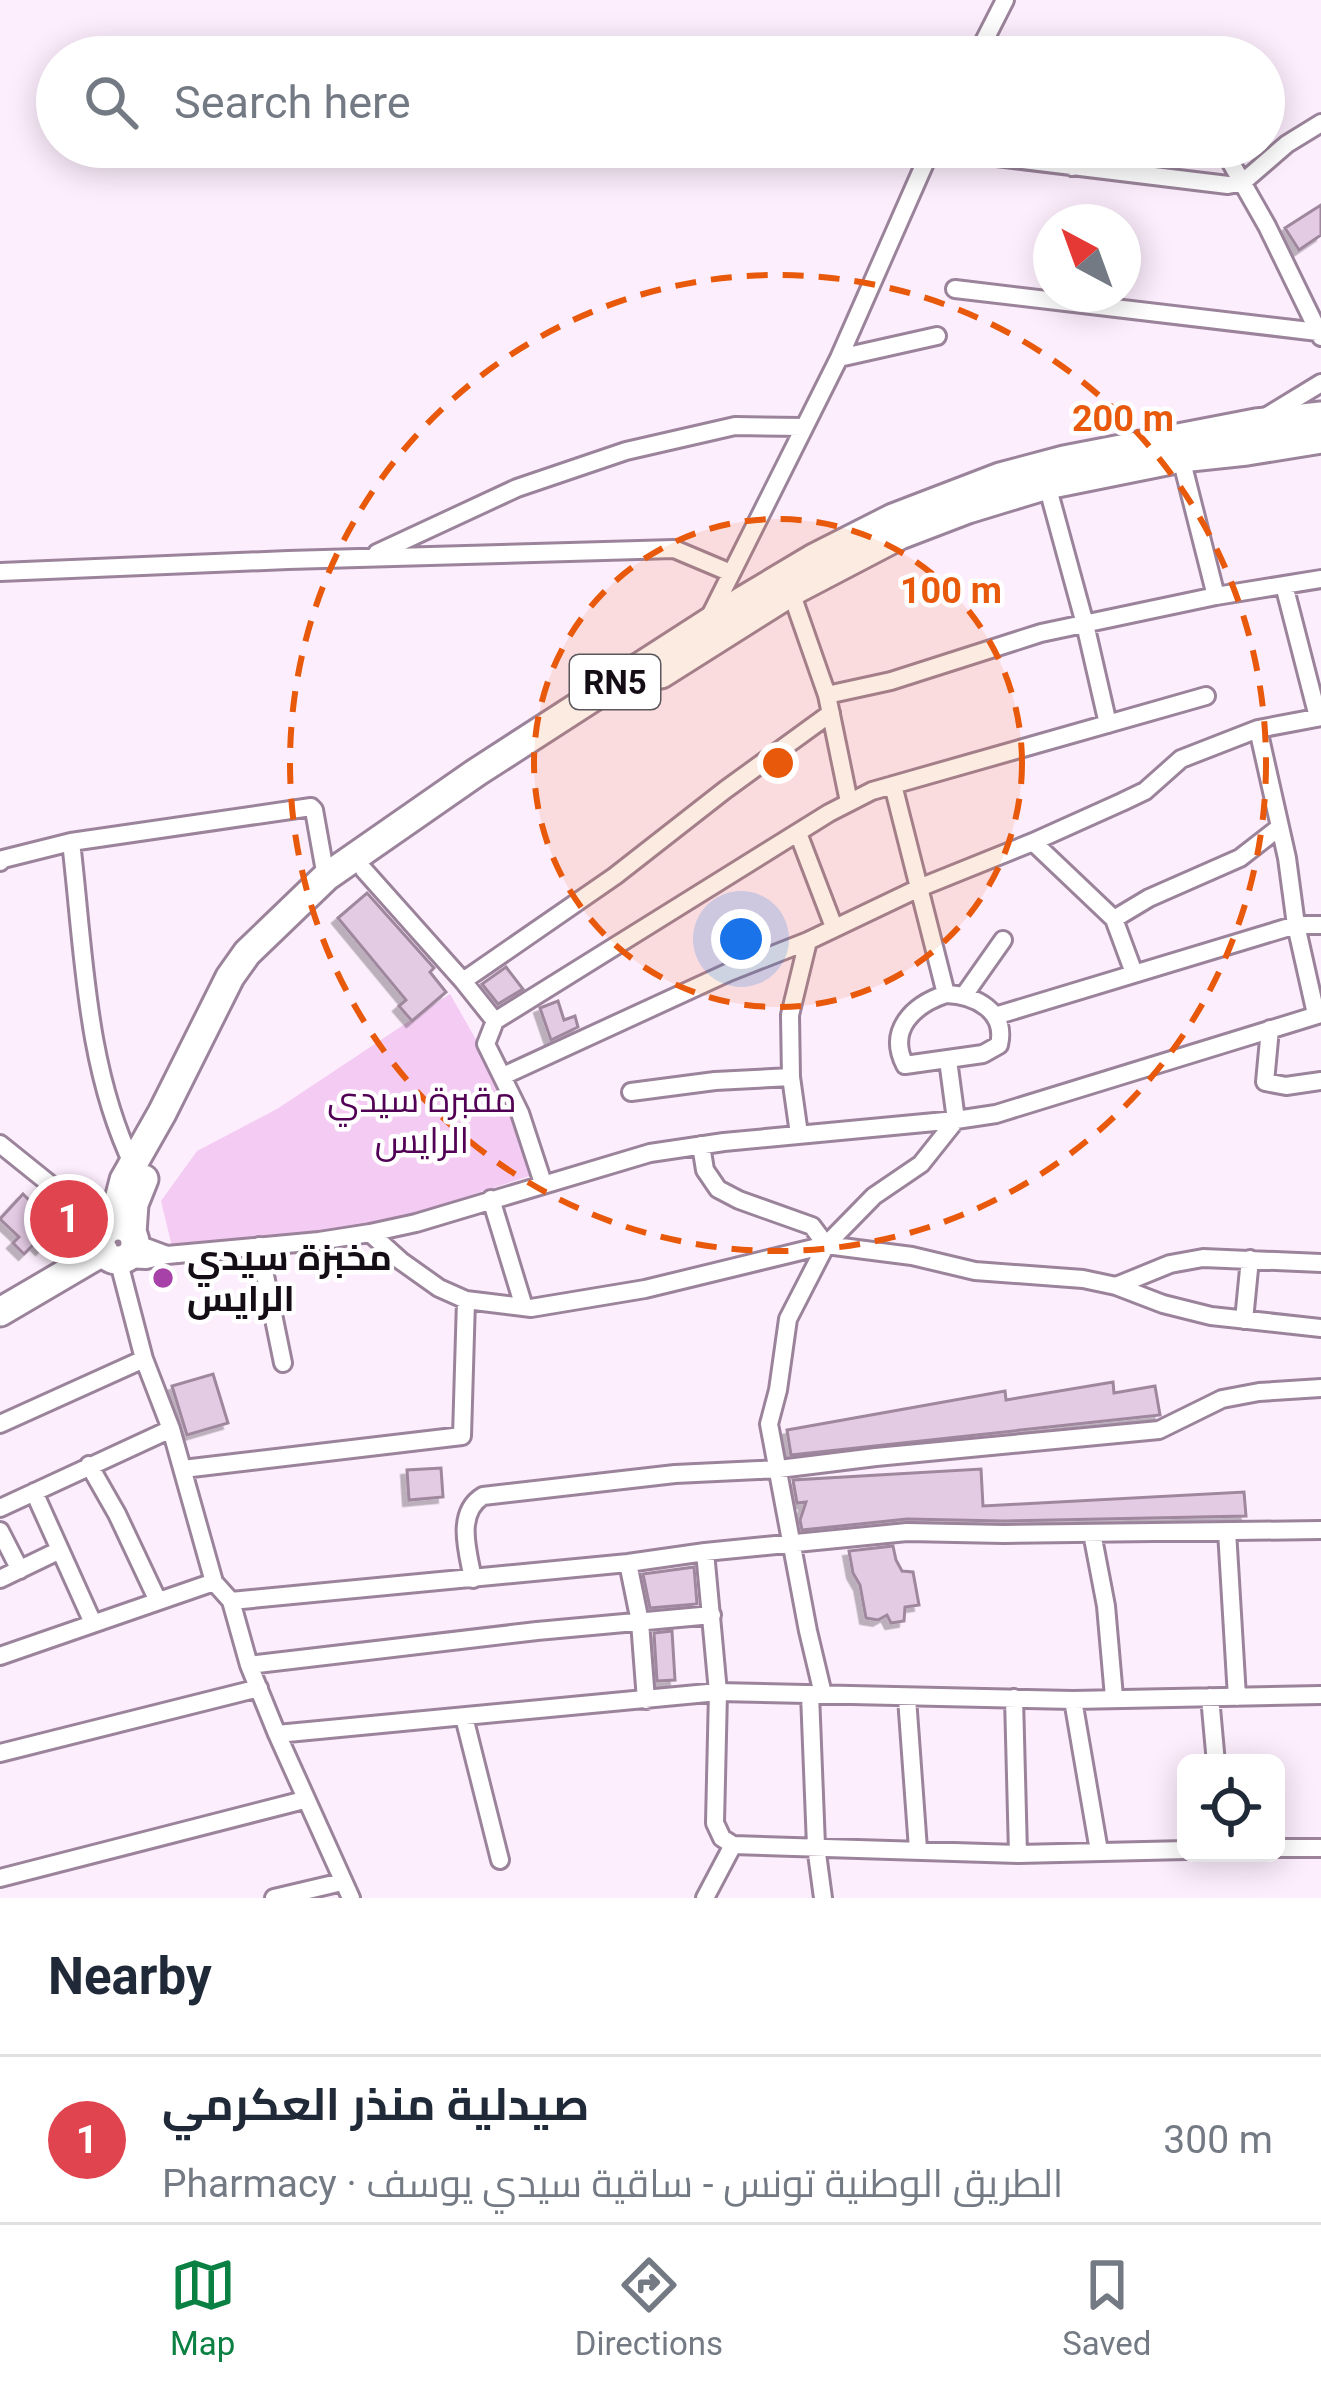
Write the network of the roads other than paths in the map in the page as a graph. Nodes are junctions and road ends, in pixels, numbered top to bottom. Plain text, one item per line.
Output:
1 (1005, 0) edge
2 (987, 36) edge
3 (1321, 123) edge
4 (1285, 146) edge
5 (922, 168) edge
6 (1080, 168) edge
7 (1235, 168) edge
8 (1260, 168) edge
9 (1244, 182) junction
10 (955, 289) dead end
11 (1319, 335) edge
12 (937, 336) dead end
13 (839, 358) junction
14 (1321, 382) edge
15 (1321, 416) edge
16 (1256, 423) junction
17 (802, 427) junction
18 (1321, 439) edge
19 (1181, 458) junction
20 (1047, 485) junction
21 (367, 557) junction
22 (0, 572) edge
23 (731, 573) junction
24 (1321, 579) edge
25 (1284, 585) junction
26 (791, 592) junction
27 (1216, 596) junction
28 (706, 624) junction
29 (1085, 624) junction
30 (1206, 696) dead end
31 (829, 704) junction
32 (1319, 717) edge
33 (1108, 724) junction
34 (1258, 729) junction
35 (893, 785) junction
36 (849, 802) junction
37 (1280, 826) junction
38 (797, 833) junction
39 (71, 842) junction
40 (1033, 842) junction
41 (0, 862) edge
42 (364, 870) junction
43 (326, 877) junction
44 (919, 888) junction
45 (1114, 919) junction
46 (1321, 925) edge
47 (1296, 926) junction
48 (834, 927) junction
49 (808, 940) junction
50 (1003, 940) dead end
51 (1134, 973) junction
52 (464, 981) junction
53 (955, 994) junction
54 (1318, 1014) edge
55 (995, 1016) junction
56 (495, 1022) junction
57 (1270, 1029) junction
58 (948, 1060) junction
59 (502, 1076) junction
60 (791, 1076) junction
61 (1321, 1081) edge
62 (631, 1092) dead end
63 (956, 1120) junction
64 (800, 1134) junction
65 (0, 1144) edge
66 (701, 1145) junction
67 (133, 1165) junction
68 (543, 1183) junction
69 (491, 1199) junction
70 (370, 1233) junction
71 (117, 1242) junction
72 (826, 1245) junction
73 (259, 1246) junction
74 (1250, 1259) junction
75 (1321, 1264) edge
76 (1116, 1286) junction
77 (0, 1292) edge
78 (466, 1300) junction
79 (524, 1307) junction
80 (0, 1312) edge
81 (1244, 1320) junction
82 (1321, 1328) edge
83 (144, 1359) junction
84 (283, 1363) dead end
85 (1321, 1388) edge
86 (0, 1424) edge
87 (171, 1429) junction
88 (89, 1466) junction
89 (183, 1469) junction
90 (779, 1469) junction
91 (34, 1492) junction
92 (0, 1508) edge
93 (1321, 1530) edge
94 (0, 1531) edge
95 (1227, 1531) junction
96 (1092, 1533) junction
97 (792, 1542) junction
98 (60, 1550) junction
99 (706, 1552) junction
100 (628, 1563) junction
101 (20, 1570) junction
102 (0, 1579) edge
103 (473, 1579) junction
104 (214, 1582) junction
105 (158, 1601) junction
106 (231, 1601) junction
107 (712, 1615) junction
108 (640, 1622) junction
109 (93, 1623) junction
110 (0, 1656) edge
111 (249, 1665) junction
112 (259, 1688) junction
113 (718, 1692) junction
114 (817, 1694) junction
115 (1321, 1695) edge
116 (1114, 1697) junction
117 (1210, 1697) junction
118 (1237, 1697) junction
119 (908, 1698) junction
120 (1014, 1698) junction
121 (646, 1700) junction
122 (1073, 1700) junction
123 (464, 1717) junction
124 (277, 1734) junction
125 (0, 1753) edge
126 (1215, 1754) edge
127 (304, 1800) junction
128 (733, 1845) junction
129 (816, 1846) junction
130 (1321, 1847) edge
131 (1285, 1848) edge
132 (918, 1849) junction
133 (1177, 1850) edge
134 (1099, 1851) junction
135 (1018, 1854) junction
136 (500, 1861) dead end
137 (0, 1878) edge
138 (346, 1890) edge
139 (274, 1898) edge
140 (705, 1898) edge
141 (823, 1898) edge

1 - 2 street
3 - 4 street
5 - 13 street
6 - 9 street
7 - 9 street
8 - 9 street
9 - 11 street
10 - 11 street
12 - 13 street
13 - 17 street
14 - 16 street
15 - 16 main road, RN5
16 - 28 main road, RN5
17 - 21 street
17 - 23 street
18 - 19 main road, RN5
19 - 20 main road, RN5
19 - 27 street
20 - 26 main road, RN5
20 - 29 street
21 - 22 street
21 - 23 street
23 - 28 street
24 - 25 street
25 - 27 street
25 - 32 street
26 - 31 street
26 - 42 main road, RN5
27 - 29 street
28 - 43 main road, RN5
29 - 31 street
29 - 33 street
30 - 33 street
31 - 36 street
31 - 52 street
32 - 34 street
33 - 35 street
34 - 37 street
34 - 40 street
35 - 36 street
35 - 44 street
36 - 38 street
37 - 45 street
37 - 47 street
38 - 48 street
38 - 56 street
39 - 41 street
39 - 43 street
39 - 67 street
40 - 44 street
40 - 45 street
42 - 52 street
42 - 71 main road, RN5
43 - 67 main road, RN5
44 - 48 street
44 - 53 street
45 - 51 street
46 - 47 street
47 - 51 street
47 - 54 street
48 - 49 street
49 - 59 street
49 - 60 street
50 - 53 street
51 - 55 street
52 - 56 street
53 - 55 street
53 - 58 street
54 - 57 street
55 - 58 street
56 - 59 street
57 - 61 street
57 - 63 street
58 - 63 street
59 - 68 street
60 - 62 street
60 - 64 street
63 - 64 street
63 - 72 street
64 - 66 street
65 - 71 street
66 - 68 street
66 - 72 street
67 - 71 main road, RN5
68 - 69 street
69 - 70 street
69 - 79 street
70 - 73 street
70 - 78 street
71 - 73 street
71 - 77 main road
71 - 80 main road
71 - 83 street
72 - 76 street
72 - 79 street
72 - 90 street
73 - 84 street
74 - 75 street
74 - 76 street
74 - 81 street
76 - 81 street
78 - 79 street
78 - 89 street
81 - 82 street
83 - 86 street
83 - 87 street
85 - 90 street
87 - 88 street
87 - 89 street
88 - 91 street
88 - 105 street
89 - 104 street
90 - 97 street
90 - 103 street
91 - 92 street
91 - 98 street
93 - 95 street
94 - 101 street
95 - 96 street
95 - 118 street
96 - 97 street
96 - 116 street
97 - 99 street
97 - 114 street
98 - 101 street
98 - 109 street
99 - 100 street
99 - 107 street
100 - 103 street
100 - 108 street
101 - 102 street
103 - 106 street
104 - 105 street
104 - 106 street
105 - 109 street
106 - 111 street
107 - 108 street
107 - 113 street
108 - 111 street
108 - 121 street
109 - 110 street
111 - 112 street
112 - 124 street
112 - 125 street
113 - 114 street
113 - 121 street
113 - 128 street
114 - 119 street
114 - 129 street
115 - 118 street
116 - 117 street
116 - 122 street
117 - 118 street
117 - 126 street
119 - 120 street
119 - 132 street
120 - 122 street
120 - 135 street
121 - 123 street
122 - 134 street
123 - 124 street
123 - 136 street
124 - 127 street
127 - 137 street
127 - 138 street
128 - 129 street
128 - 140 street
129 - 132 street
129 - 141 street
130 - 131 street
132 - 135 street
133 - 134 street
134 - 135 street
138 - 139 street

